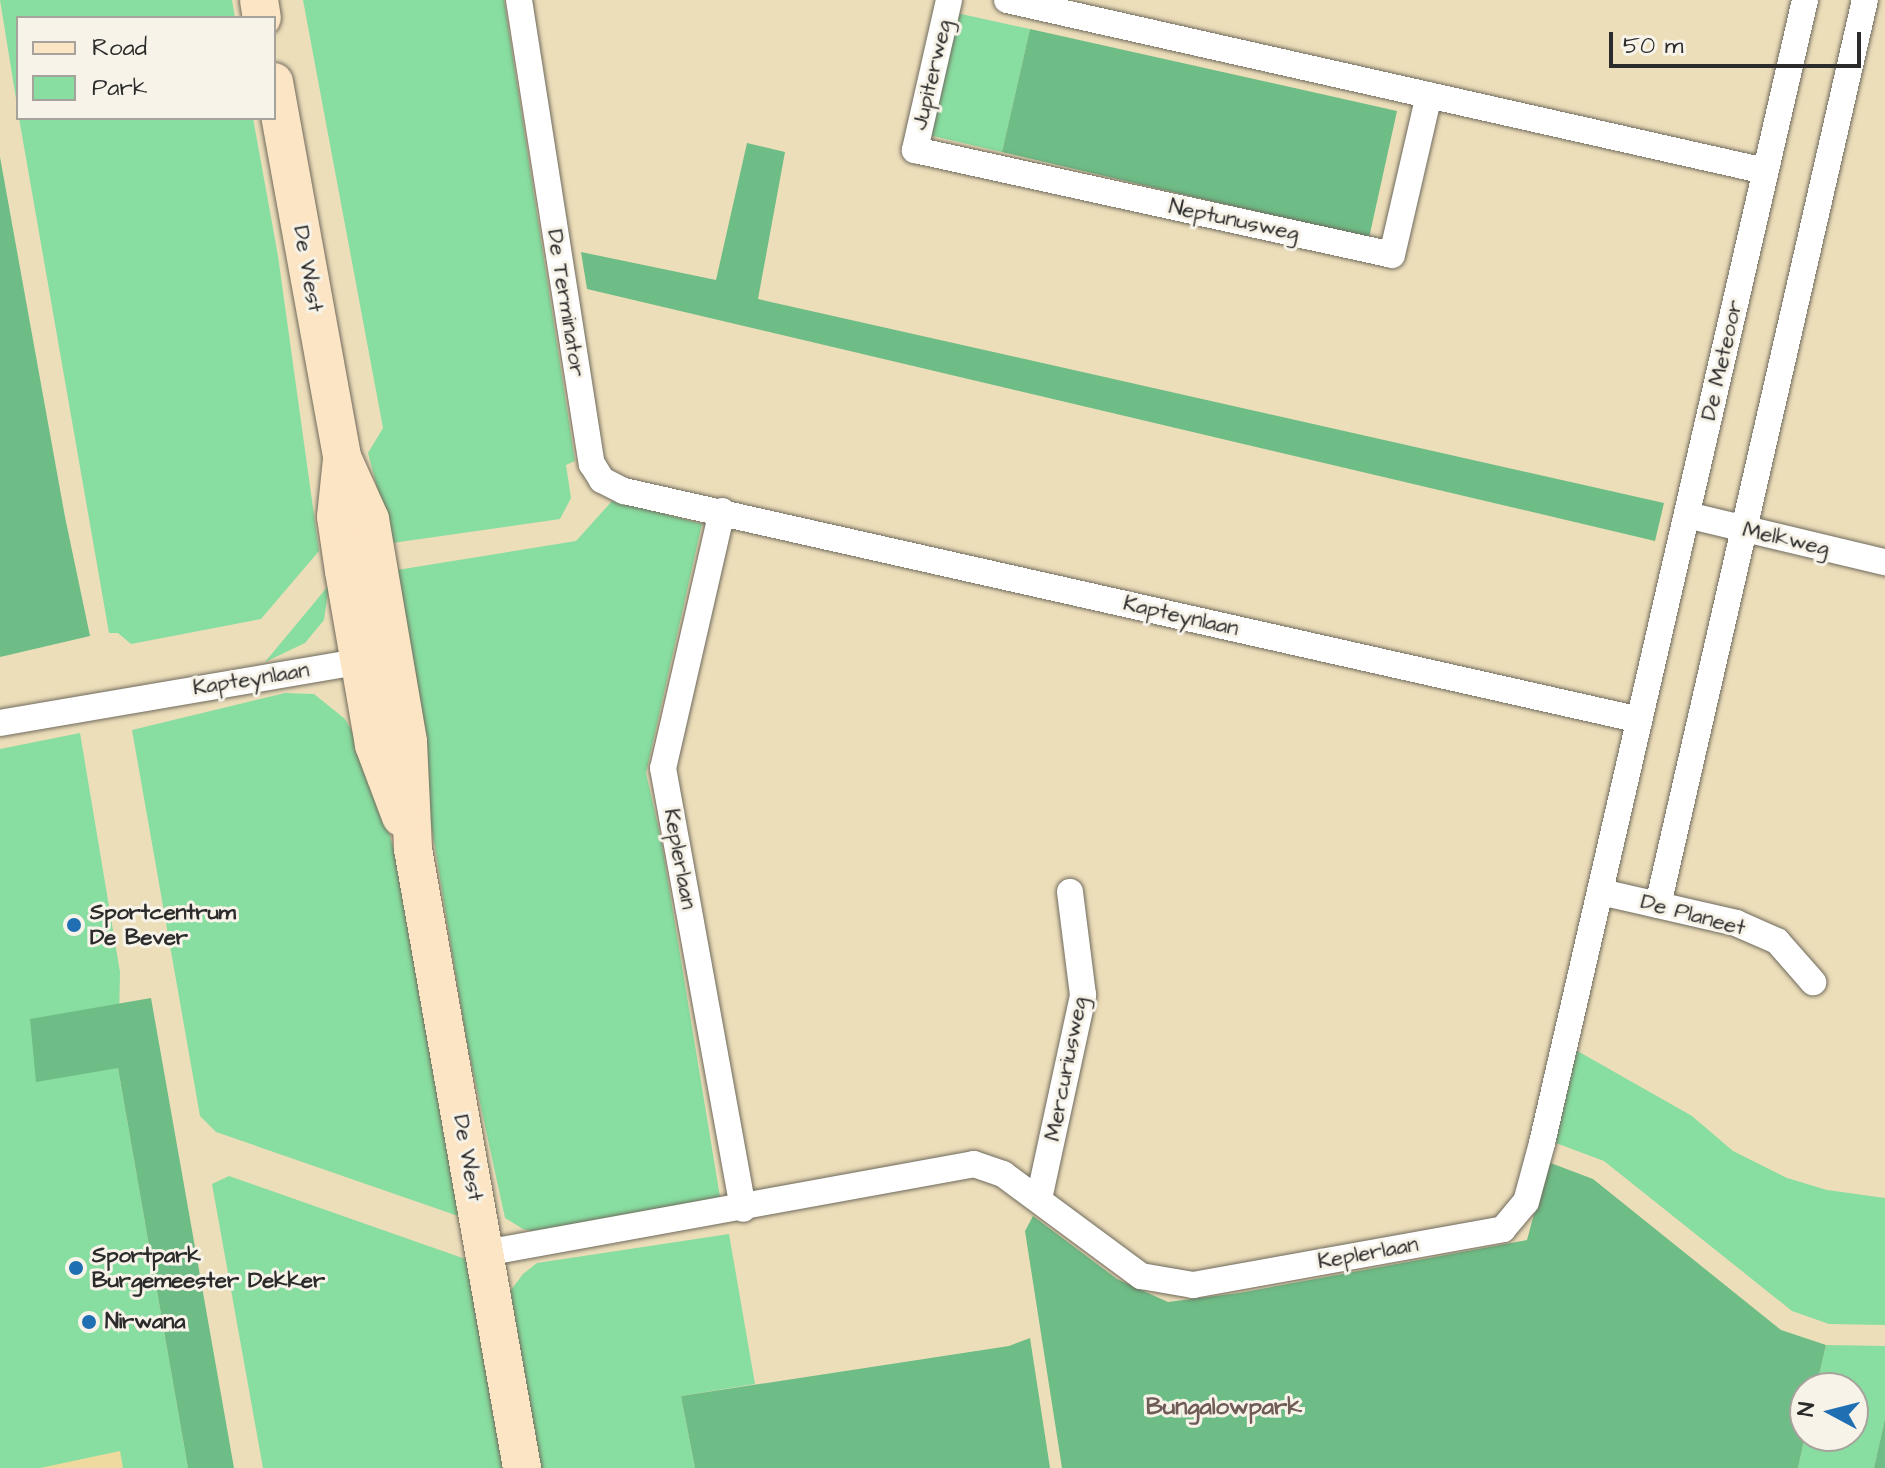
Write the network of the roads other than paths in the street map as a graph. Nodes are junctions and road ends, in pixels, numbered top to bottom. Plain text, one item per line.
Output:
1 (519, 0) edge
2 (949, 0) edge
3 (1007, 0) edge
4 (1805, 0) edge
5 (1865, 0) edge
6 (276, 93) edge
7 (1429, 95) junction
8 (915, 150) joint
9 (1765, 171) junction
10 (722, 511) junction
11 (1687, 515) junction
12 (1746, 529) junction
13 (1885, 562) edge
14 (377, 658) junction
15 (1640, 720) junction
16 (0, 723) edge
17 (1070, 892) dead end
18 (1601, 892) junction
19 (1658, 905) junction
20 (1813, 982) dead end
21 (1039, 1199) junction
22 (743, 1209) junction
23 (485, 1253) junction
24 (522, 1468) edge

1 - 10 street, De Terminator
2 - 8 street, Jupiterweg
3 - 7 street
4 - 9 street, De Meteoor
5 - 12 street
6 - 14 main road, De West
7 - 8 street, Neptunusweg
7 - 9 street
9 - 11 street, De Meteoor
10 - 15 street, Kapteynlaan
10 - 22 street, Keplerlaan
11 - 12 street, Melkweg
11 - 15 street, De Meteoor
12 - 13 street, Melkweg
12 - 19 street
14 - 16 street, Kapteynlaan
14 - 23 main road, De West
15 - 18 street, Keplerlaan
17 - 21 street, Mercuriusweg
18 - 19 street, De Planeet
18 - 21 street, Keplerlaan
19 - 20 street, De Planeet
21 - 22 street, Keplerlaan
22 - 23 street, Keplerlaan
23 - 24 main road, De West

